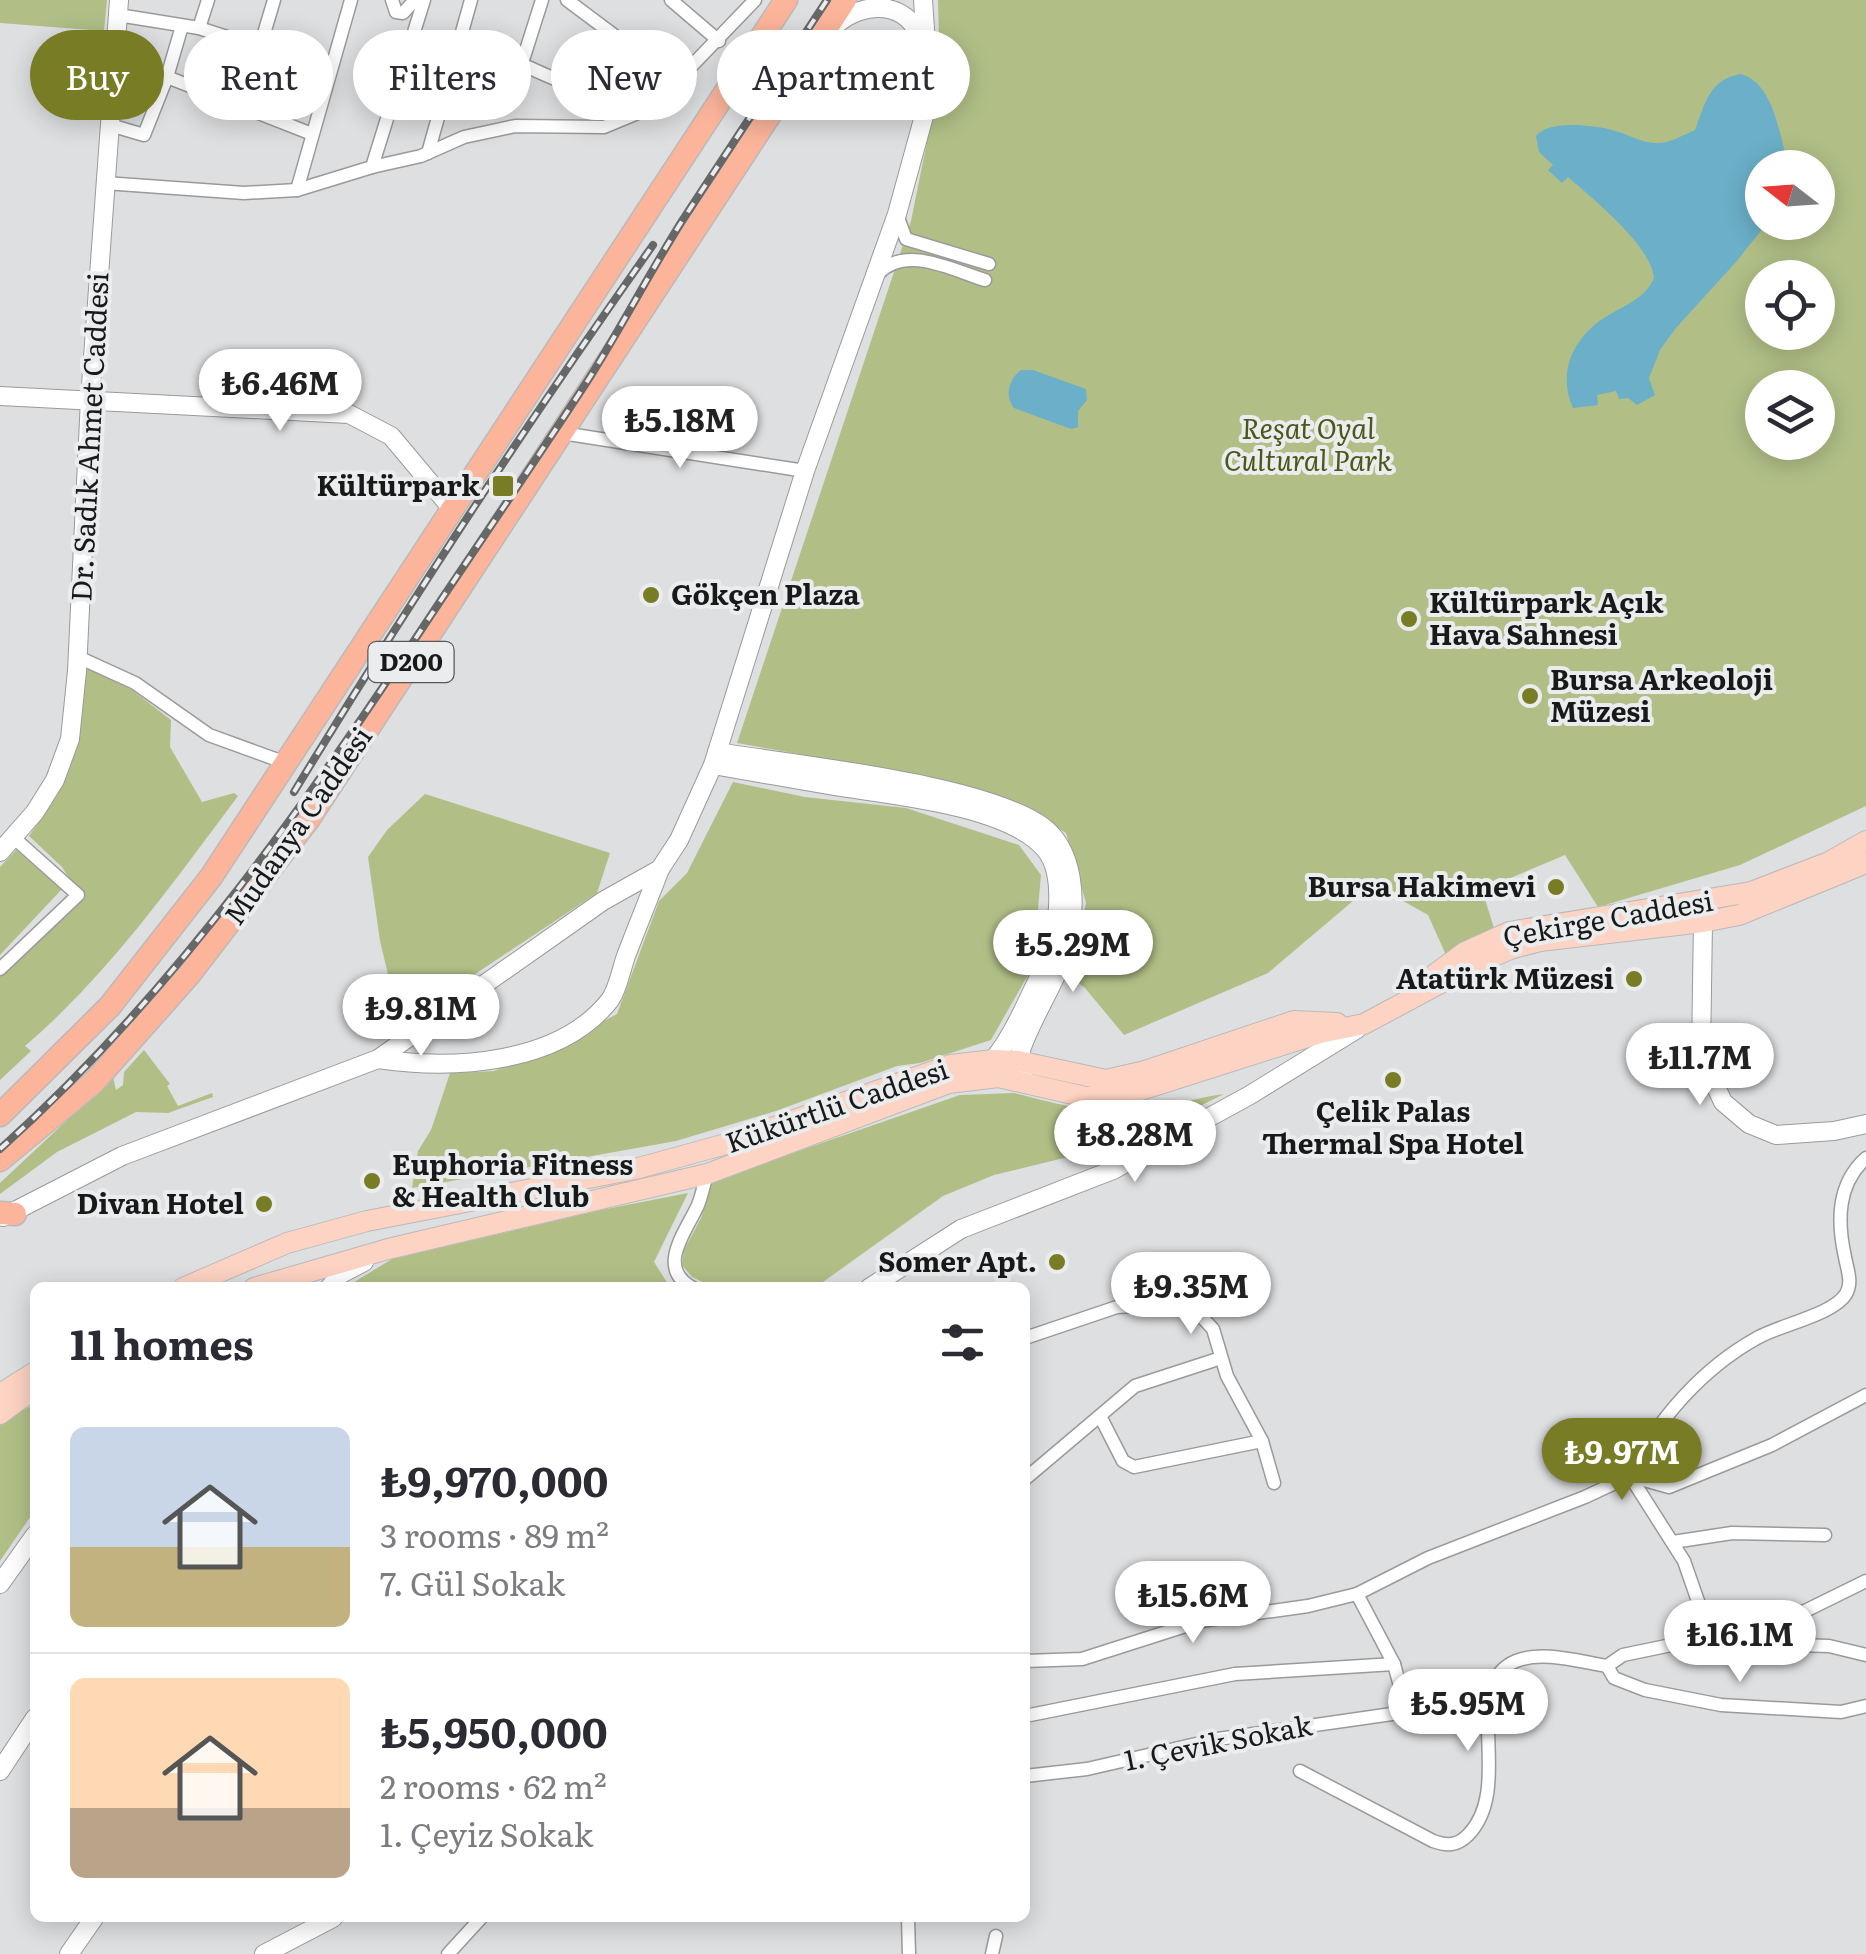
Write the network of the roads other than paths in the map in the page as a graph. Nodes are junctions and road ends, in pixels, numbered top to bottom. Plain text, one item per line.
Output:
1 (208, 0) edge
2 (274, 0) edge
3 (351, 0) edge
4 (392, 0) edge
5 (415, 0) edge
6 (424, 0) edge
7 (470, 0) edge
8 (542, 0) edge
9 (566, 0) edge
10 (671, 0) edge
11 (755, 0) edge
12 (775, 0) edge
13 (786, 0) edge
14 (848, 0) edge
15 (923, 0) edge
16 (119, 7) edge
17 (182, 26) junction
18 (199, 28) junction
19 (205, 30) edge
20 (265, 30) edge
21 (463, 30) edge
22 (606, 30) edge
23 (729, 30) edge
24 (759, 30) edge
25 (766, 30) edge
26 (827, 30) edge
27 (830, 30) edge
28 (918, 30) edge
29 (925, 30) edge
30 (531, 34) edge
31 (717, 39) edge
32 (717, 43) edge
33 (333, 57) edge
34 (697, 64) edge
35 (168, 76) junction
36 (717, 105) edge
37 (316, 120) edge
38 (438, 120) edge
39 (621, 120) edge
40 (767, 120) edge
41 (923, 120) edge
42 (110, 125) junction
43 (312, 134) junction
44 (428, 153) junction
45 (372, 166) junction
46 (105, 182) junction
47 (297, 190) junction
48 (897, 214) junction
49 (989, 264) dead end
50 (874, 280) junction
51 (984, 280) dead end
52 (0, 396) edge
53 (90, 399) junction
54 (562, 433) junction
55 (805, 470) junction
56 (454, 510) junction
57 (78, 657) junction
58 (715, 759) junction
59 (286, 762) junction
60 (14, 838) junction
61 (1866, 841) edge
62 (0, 852) edge
63 (1866, 863) edge
64 (660, 869) junction
65 (1728, 896) junction
66 (1704, 922) junction
67 (0, 969) edge
68 (1364, 1024) junction
69 (378, 1059) junction
70 (994, 1060) junction
71 (1018, 1062) junction
72 (974, 1078) junction
73 (1031, 1082) junction
74 (0, 1114) edge
75 (1866, 1124) edge
76 (1866, 1158) edge
77 (0, 1160) edge
78 (707, 1174) junction
79 (5, 1215) edge
80 (388, 1250) junction
81 (197, 1282) edge
82 (284, 1282) edge
83 (334, 1282) edge
84 (682, 1282) edge
85 (878, 1282) edge
86 (1030, 1336) edge
87 (1221, 1358) junction
88 (30, 1375) edge
89 (30, 1392) edge
90 (0, 1394) edge
91 (1866, 1395) edge
92 (0, 1414) edge
93 (1100, 1416) junction
94 (1262, 1442) junction
95 (1030, 1475) edge
96 (1630, 1476) junction
97 (1274, 1483) dead end
98 (1825, 1536) dead end
99 (30, 1542) edge
100 (1673, 1542) junction
101 (1866, 1581) edge
102 (0, 1584) edge
103 (1357, 1594) junction
104 (1705, 1638) junction
105 (1683, 1643) junction
106 (1866, 1655) edge
107 (1030, 1661) edge
108 (1394, 1664) junction
109 (1607, 1666) junction
110 (1866, 1706) edge
111 (1030, 1715) edge
112 (30, 1726) edge
113 (1300, 1770) dead end
114 (0, 1771) edge
115 (1030, 1775) edge
116 (91, 1922) edge
117 (325, 1922) edge
118 (477, 1922) edge
119 (908, 1922) edge
120 (996, 1936) dead end
121 (69, 1954) edge
122 (264, 1954) edge
123 (448, 1954) edge
124 (910, 1954) edge
125 (992, 1954) edge

1 - 18 street
2 - 20 street
3 - 33 street
4 - 5 street
6 - 45 street
7 - 21 street
8 - 30 street
9 - 22 street
10 - 31 street
11 - 23 street
12 - 24 highway
13 - 25 highway, Mudanya Caddesi / D200
14 - 26 highway, Mudanya Caddesi
15 - 29 main road
16 - 17 street
16 - 42 main road, Dr. Sadık Ahmet Caddesi
17 - 18 street
17 - 35 street
18 - 19 street
27 - 28 main road
32 - 34 street
35 - 42 street
35 - 43 street
36 - 56 highway, Mudanya Caddesi / D200
37 - 43 street
38 - 44 street
39 - 44 street
40 - 54 highway, Mudanya Caddesi / D200
41 - 48 main road
42 - 46 main road, Dr. Sadık Ahmet Caddesi
43 - 47 street
44 - 45 street
45 - 47 street
46 - 47 street
46 - 53 main road, Dr. Sadık Ahmet Caddesi
48 - 49 street
48 - 50 main road
50 - 51 street
50 - 55 main road
52 - 53 main road
53 - 56 main road
53 - 57 main road, Dr. Sadık Ahmet Caddesi
54 - 55 street
54 - 77 highway, Mudanya Caddesi / D200
55 - 58 main road
56 - 59 highway, Mudanya Caddesi / D200
57 - 59 street
57 - 60 main road, Dr. Sadık Ahmet Caddesi
58 - 64 main road
58 - 70 main road
58 - 71 main road
59 - 74 highway, Mudanya Caddesi / D200
60 - 62 main road, Dr. Sadık Ahmet Caddesi
60 - 67 street
61 - 65 main road, Çekirge Caddesi
63 - 66 main road, Çekirge Caddesi
64 - 69 main road
64 - 69 main road
65 - 66 main road
65 - 68 main road, Çekirge Caddesi
66 - 68 main road, Çekirge Caddesi
66 - 75 main road
68 - 71 main road, Kükürtlü Caddesi
68 - 73 main road, Kükürtlü Caddesi
68 - 85 main road, Çekirge Caddesi
69 - 79 main road
70 - 71 main road, Kükürtlü Caddesi
70 - 72 main road
70 - 81 main road, Kükürtlü Caddesi
71 - 73 main road
72 - 73 main road, Kükürtlü Caddesi
72 - 78 main road, Kükürtlü Caddesi
76 - 96 street
78 - 80 main road, Kükürtlü Caddesi
78 - 84 street
80 - 82 main road, Kükürtlü Caddesi
80 - 83 main road
86 - 87 street
87 - 93 street
87 - 94 street
88 - 90 main road
89 - 92 main road
91 - 96 street
93 - 94 street
93 - 95 street
94 - 97 street
96 - 100 street
96 - 103 street
98 - 100 street
99 - 102 main road
100 - 104 street
101 - 104 street
103 - 107 street
103 - 108 street
104 - 105 street
105 - 106 street
105 - 109 street
108 - 111 street
108 - 115 street, 1. Çevik Sokak
109 - 110 street
109 - 113 street
112 - 114 main road
116 - 121 main road
117 - 122 main road
118 - 123 street
119 - 124 street
120 - 125 street

